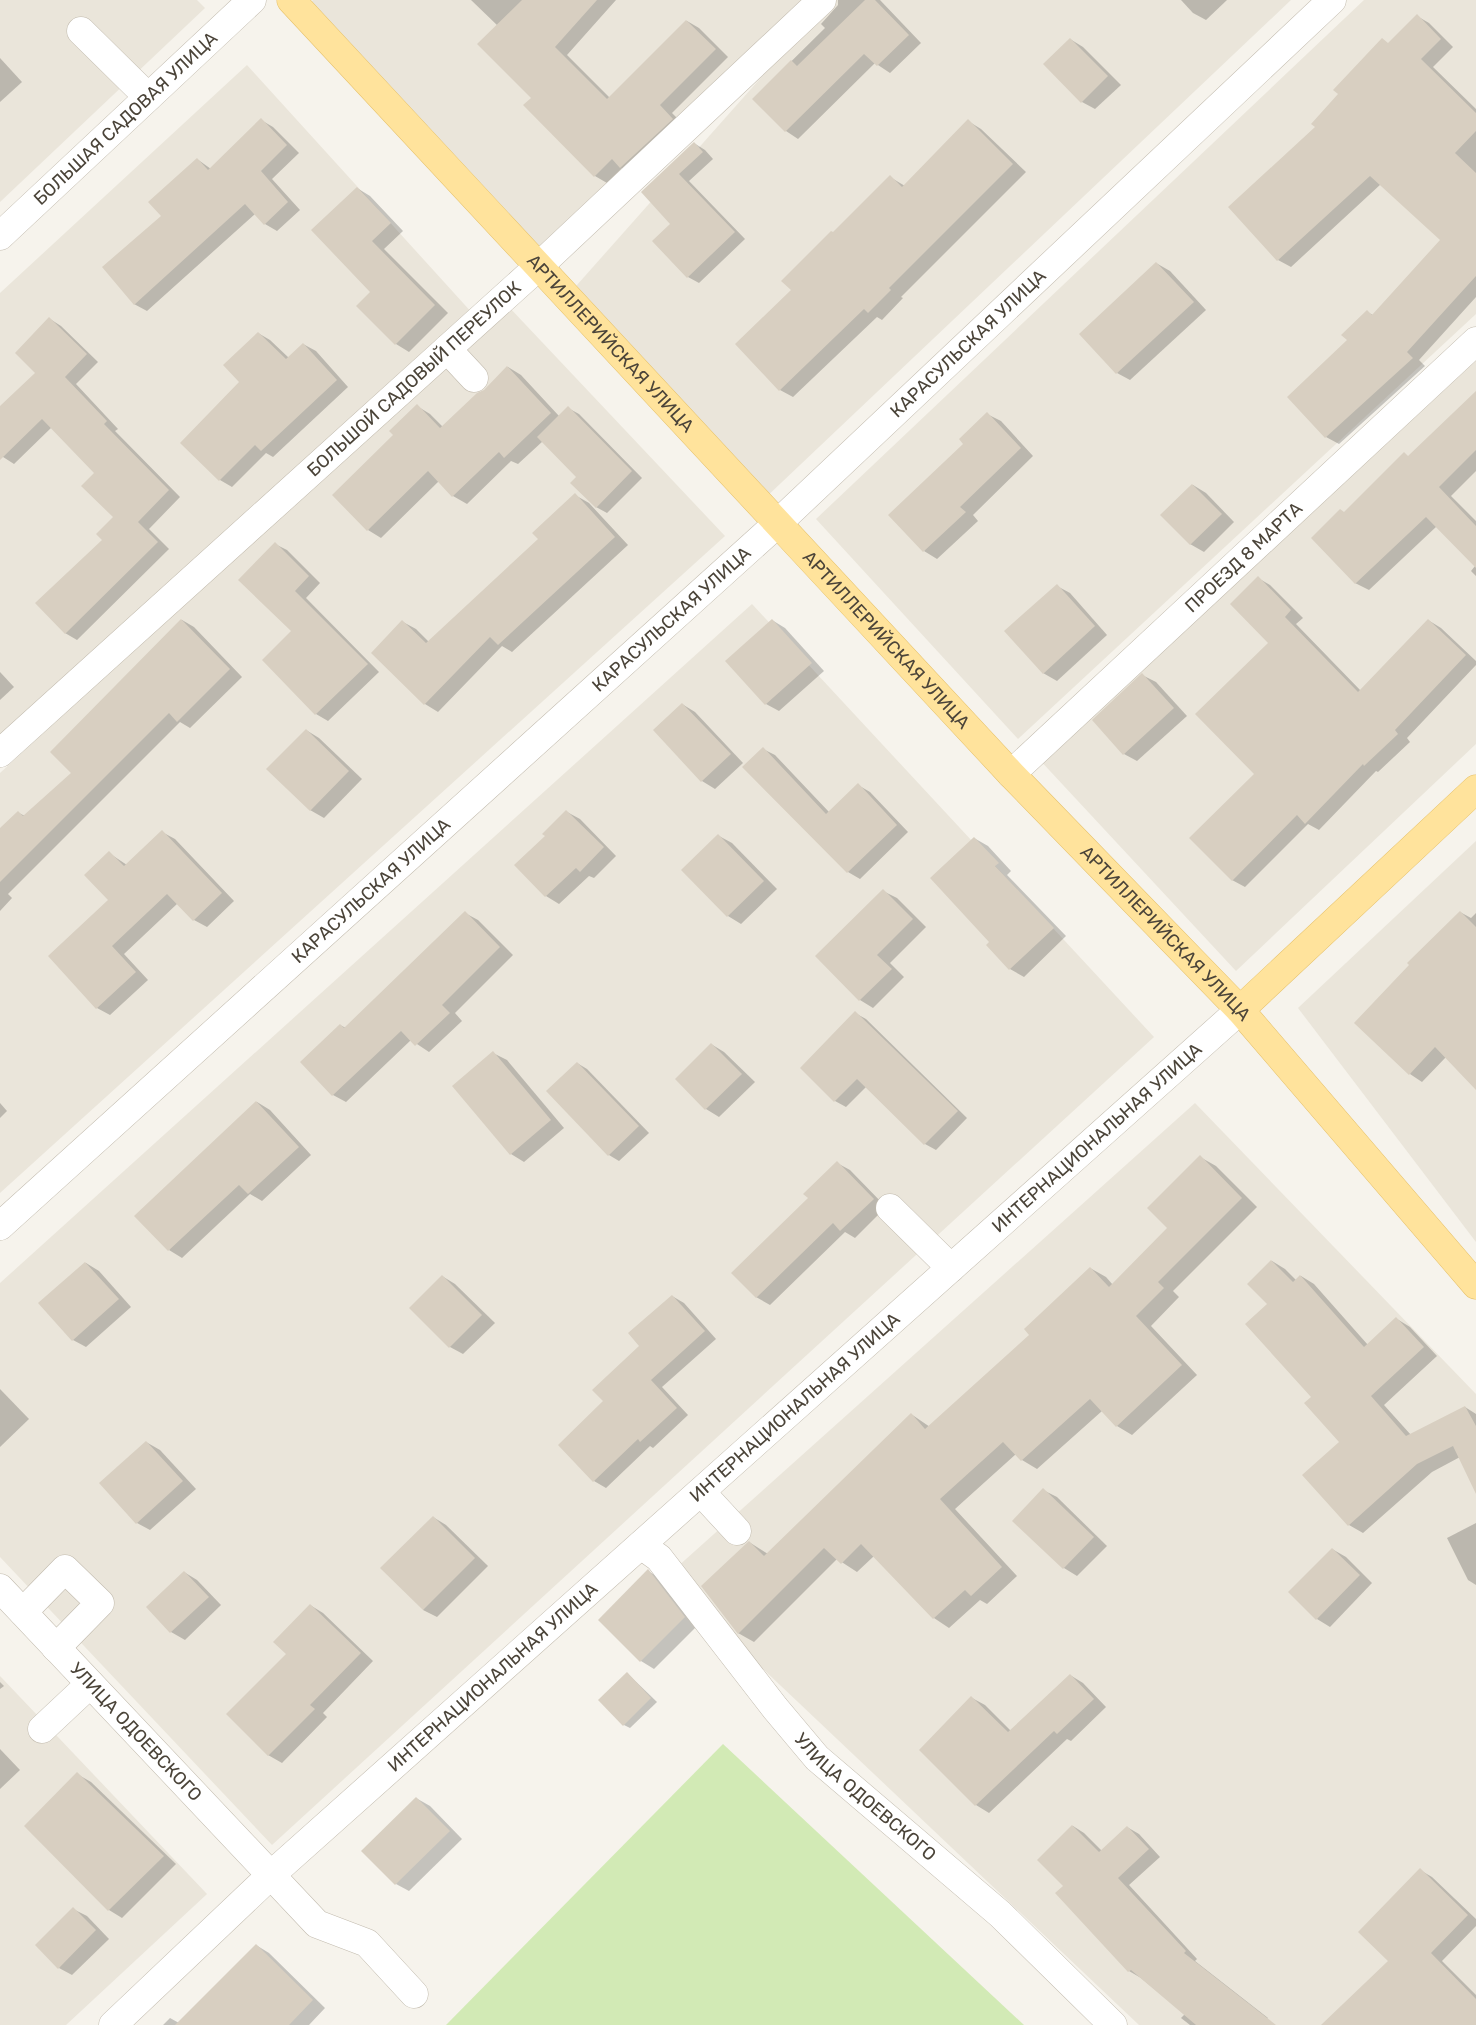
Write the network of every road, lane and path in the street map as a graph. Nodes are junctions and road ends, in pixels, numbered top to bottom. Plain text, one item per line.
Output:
1 (252, 0) edge
2 (290, 0) edge
3 (822, 0) edge
4 (1332, 0) edge
5 (81, 31) dead end
6 (148, 97) junction
7 (0, 236) edge
8 (540, 266) junction
9 (1476, 341) edge
10 (447, 349) junction
11 (474, 378) dead end
12 (779, 522) junction
13 (0, 753) edge
14 (1011, 774) junction
15 (1476, 789) edge
16 (1240, 1010) junction
17 (890, 1208) dead end
18 (0, 1226) edge
19 (951, 1268) junction
20 (1476, 1285) edge
21 (701, 1492) junction
22 (737, 1530) dead end
23 (641, 1545) junction
24 (0, 1588) edge
25 (23, 1612) junction
26 (56, 1648) junction
27 (90, 1684) junction
28 (42, 1729) dead end
29 (272, 1874) junction
30 (414, 1994) dead end
31 (113, 2025) edge
32 (1113, 2025) edge

1 - 6 street, БОЛЬШАЯ САДОВАЯ УЛИЦА
2 - 8 main road, АРТИЛЛЕРИЙСКАЯ УЛИЦА
3 - 8 street, БОЛЬШОЙ САДОВЫЙ ПЕРЕУЛОК
4 - 12 street, КАРАСУЛЬСКАЯ УЛИЦА
5 - 6 street
6 - 7 street, БОЛЬШАЯ САДОВАЯ УЛИЦА
8 - 10 street, БОЛЬШОЙ САДОВЫЙ ПЕРЕУЛОК
8 - 12 main road, АРТИЛЛЕРИЙСКАЯ УЛИЦА
9 - 14 street, ПРОЕЗД 8 МАРТА
10 - 11 street
10 - 13 street, БОЛЬШОЙ САДОВЫЙ ПЕРЕУЛОК
12 - 14 main road, АРТИЛЛЕРИЙСКАЯ УЛИЦА
12 - 18 street, КАРАСУЛЬСКАЯ УЛИЦА
14 - 16 main road, АРТИЛЛЕРИЙСКАЯ УЛИЦА
15 - 16 main road, ИНТЕРНАЦИОНАЛЬНАЯ УЛИЦА
16 - 19 street, ИНТЕРНАЦИОНАЛЬНАЯ УЛИЦА
16 - 20 main road, АРТИЛЛЕРИЙСКАЯ УЛИЦА
17 - 19 street
19 - 21 street, ИНТЕРНАЦИОНАЛЬНАЯ УЛИЦА
21 - 22 street
21 - 23 street, ИНТЕРНАЦИОНАЛЬНАЯ УЛИЦА
23 - 29 street, ИНТЕРНАЦИОНАЛЬНАЯ УЛИЦА
23 - 32 street, УЛИЦА ОДОЕВСКОГО
24 - 25 street, УЛИЦА ОДОЕВСКОГО
25 - 26 street, УЛИЦА ОДОЕВСКОГО
25 - 26 street
26 - 27 street, УЛИЦА ОДОЕВСКОГО
27 - 28 street
27 - 29 street, УЛИЦА ОДОЕВСКОГО
29 - 30 street, УЛИЦА ОДОЕВСКОГО
29 - 31 street, ИНТЕРНАЦИОНАЛЬНАЯ УЛИЦА

